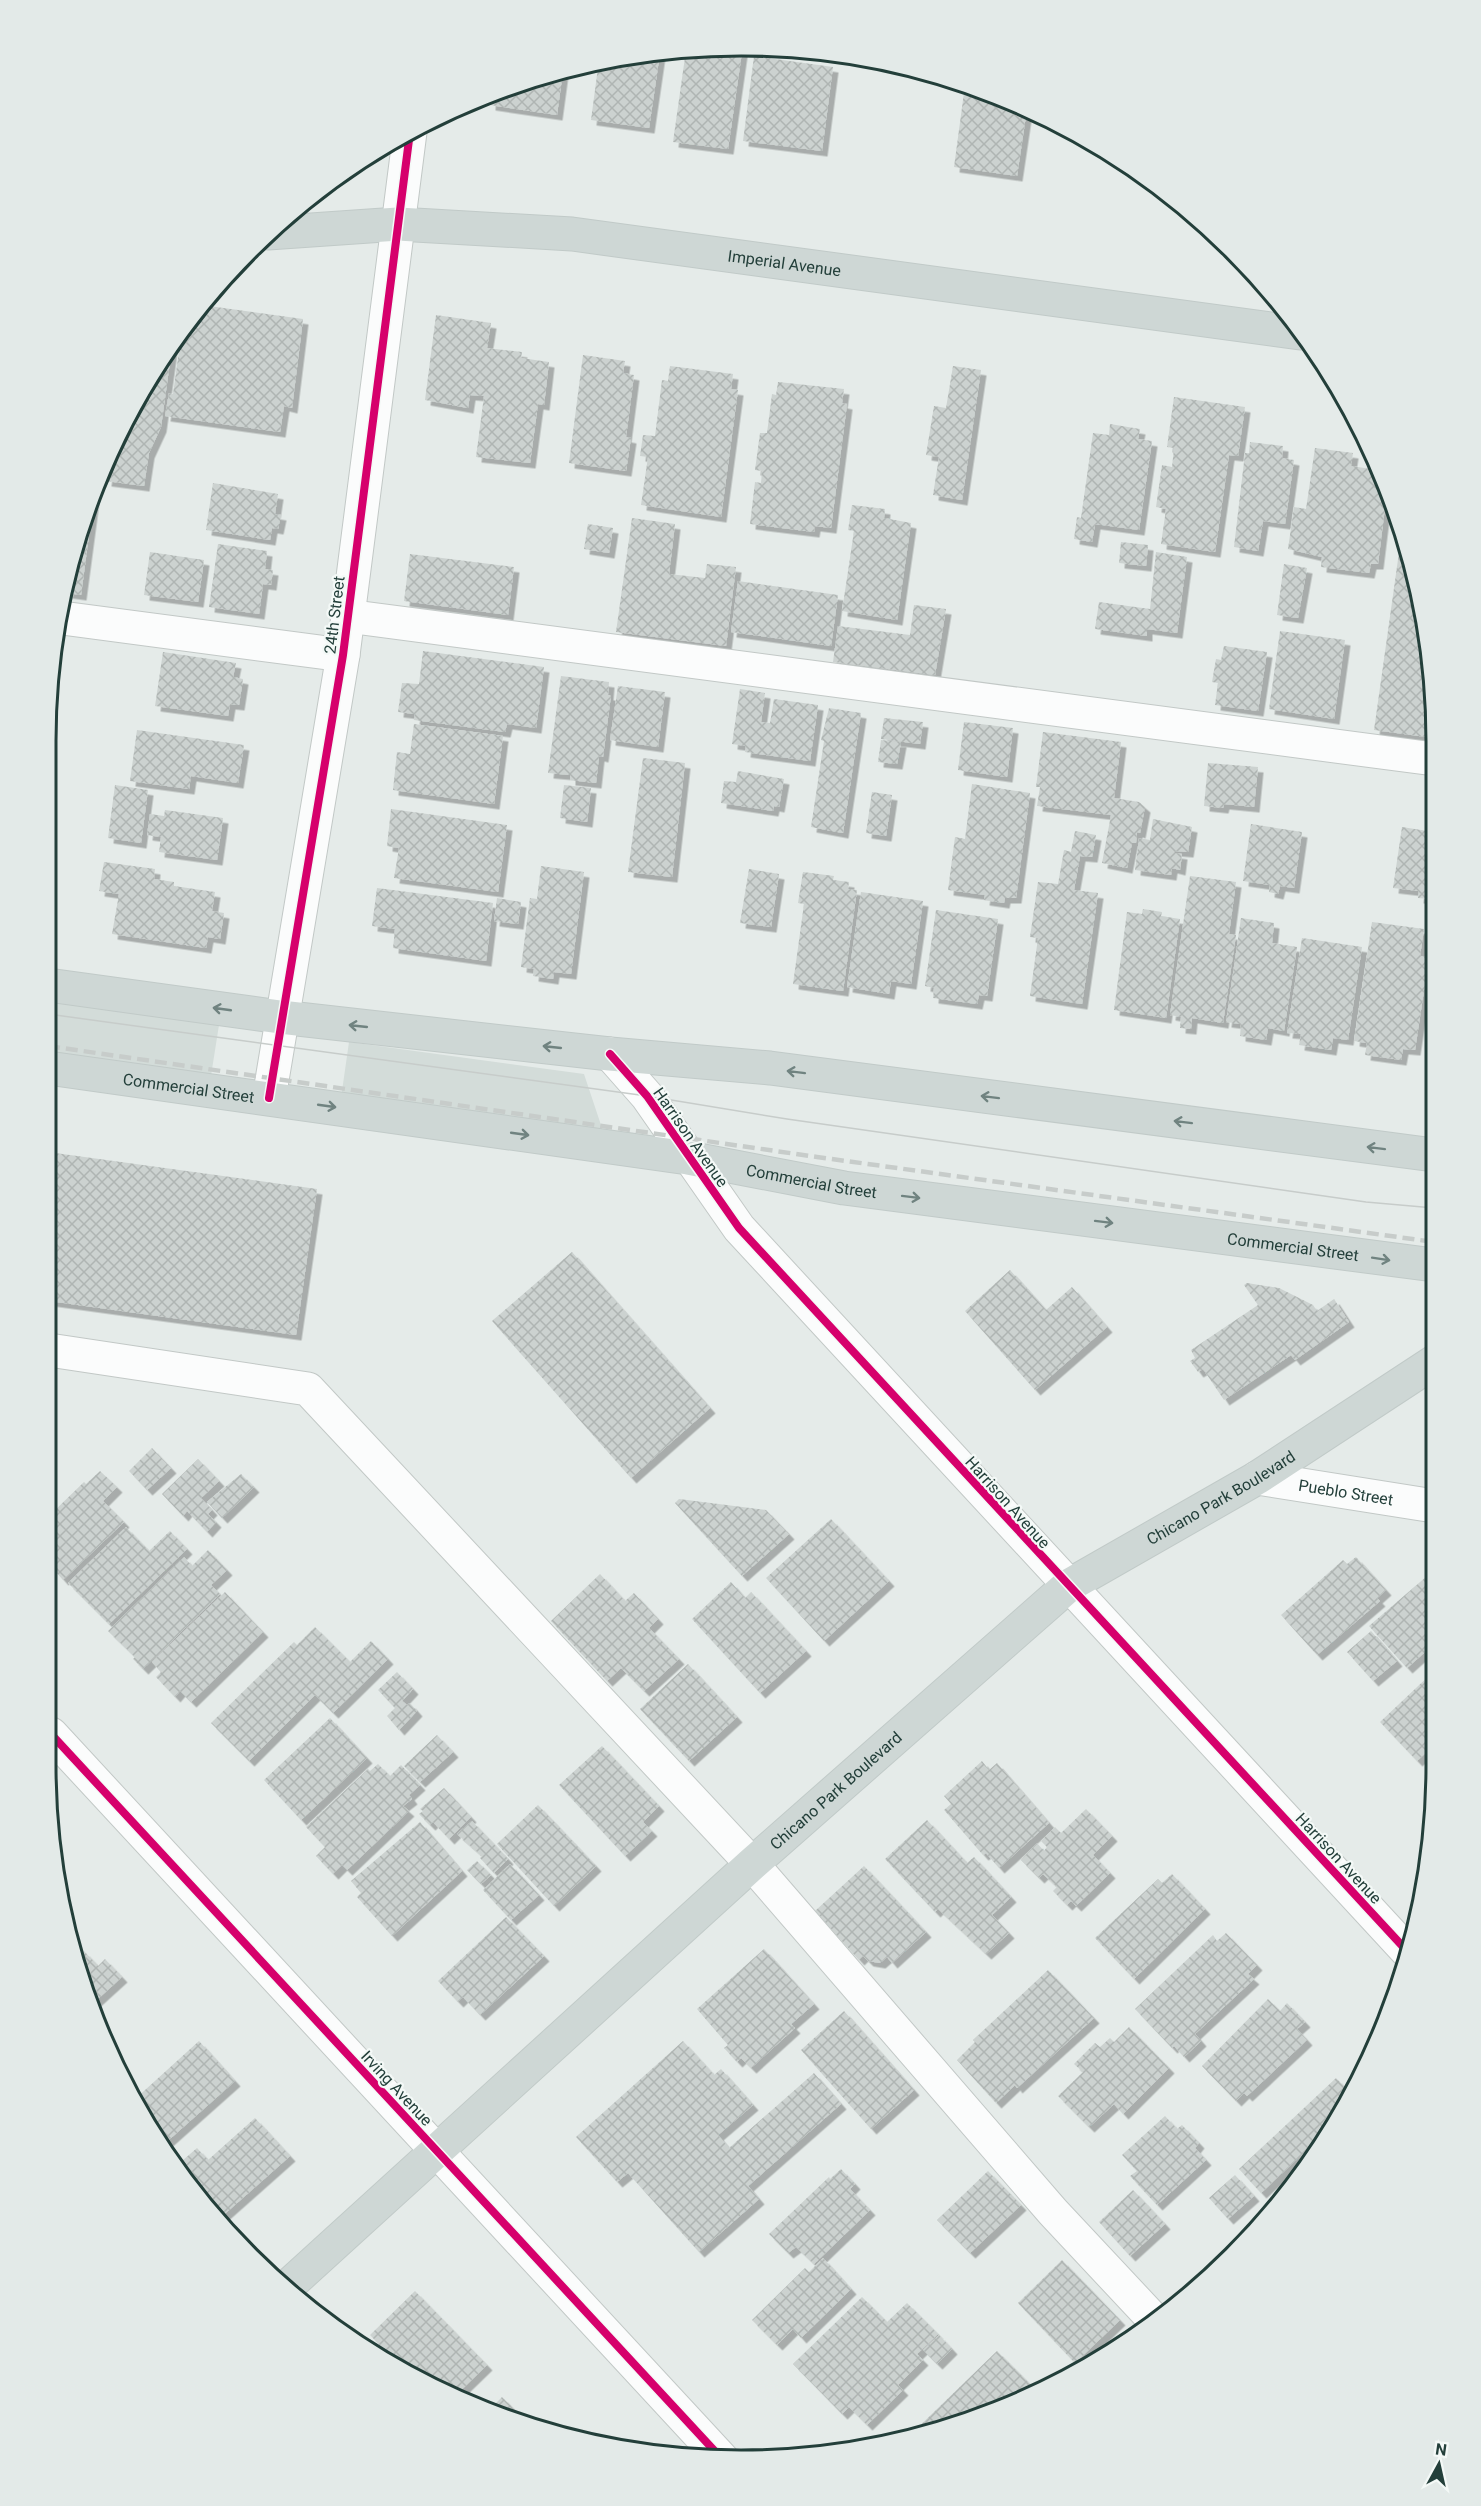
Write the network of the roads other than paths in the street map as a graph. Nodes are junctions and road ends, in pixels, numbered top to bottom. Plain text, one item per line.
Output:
1 (409, 141) edge
2 (398, 224) junction
3 (282, 232) edge
4 (1290, 332) edge
5 (348, 616) junction
6 (67, 619) edge
7 (343, 655) junction
8 (1426, 758) edge
9 (55, 985) edge
10 (280, 1017) junction
11 (610, 1054) junction
12 (55, 1069) edge
13 (269, 1098) junction
14 (1426, 1154) edge
15 (688, 1158) junction
16 (1426, 1264) edge
17 (55, 1351) edge
18 (1426, 1367) edge
19 (1257, 1478) junction
20 (1426, 1505) edge
21 (1068, 1587) junction
22 (55, 1738) edge
23 (752, 1864) junction
24 (1401, 1945) edge
25 (435, 2150) junction
26 (291, 2283) edge
27 (1149, 2315) edge
28 (713, 2449) edge

1 - 2 street, 24th Street
2 - 3 main road, Imperial Avenue
2 - 4 main road, Imperial Avenue
2 - 5 street, 24th Street
5 - 7 street, 24th Street
5 - 8 street
6 - 7 street
7 - 10 street, 24th Street
10 -> 9 main road
11 -> 10 main road
10 - 13 street, 24th Street
14 -> 11 main road
11 - 15 street, Harrison Avenue
12 - 13 main road, Commercial Street
13 -> 15 main road, Commercial Street
15 -> 16 main road, Commercial Street
15 - 21 street, Harrison Avenue
17 - 23 street
18 - 19 main road, Chicano Park Boulevard
19 - 20 street, Pueblo Street
19 - 21 main road, Chicano Park Boulevard
21 - 23 main road, Chicano Park Boulevard
21 - 24 street, Harrison Avenue
22 - 25 street, Irving Avenue
23 - 25 main road, Chicano Park Boulevard
23 - 27 street
25 - 26 main road, Chicano Park Boulevard
25 - 28 street, Irving Avenue

